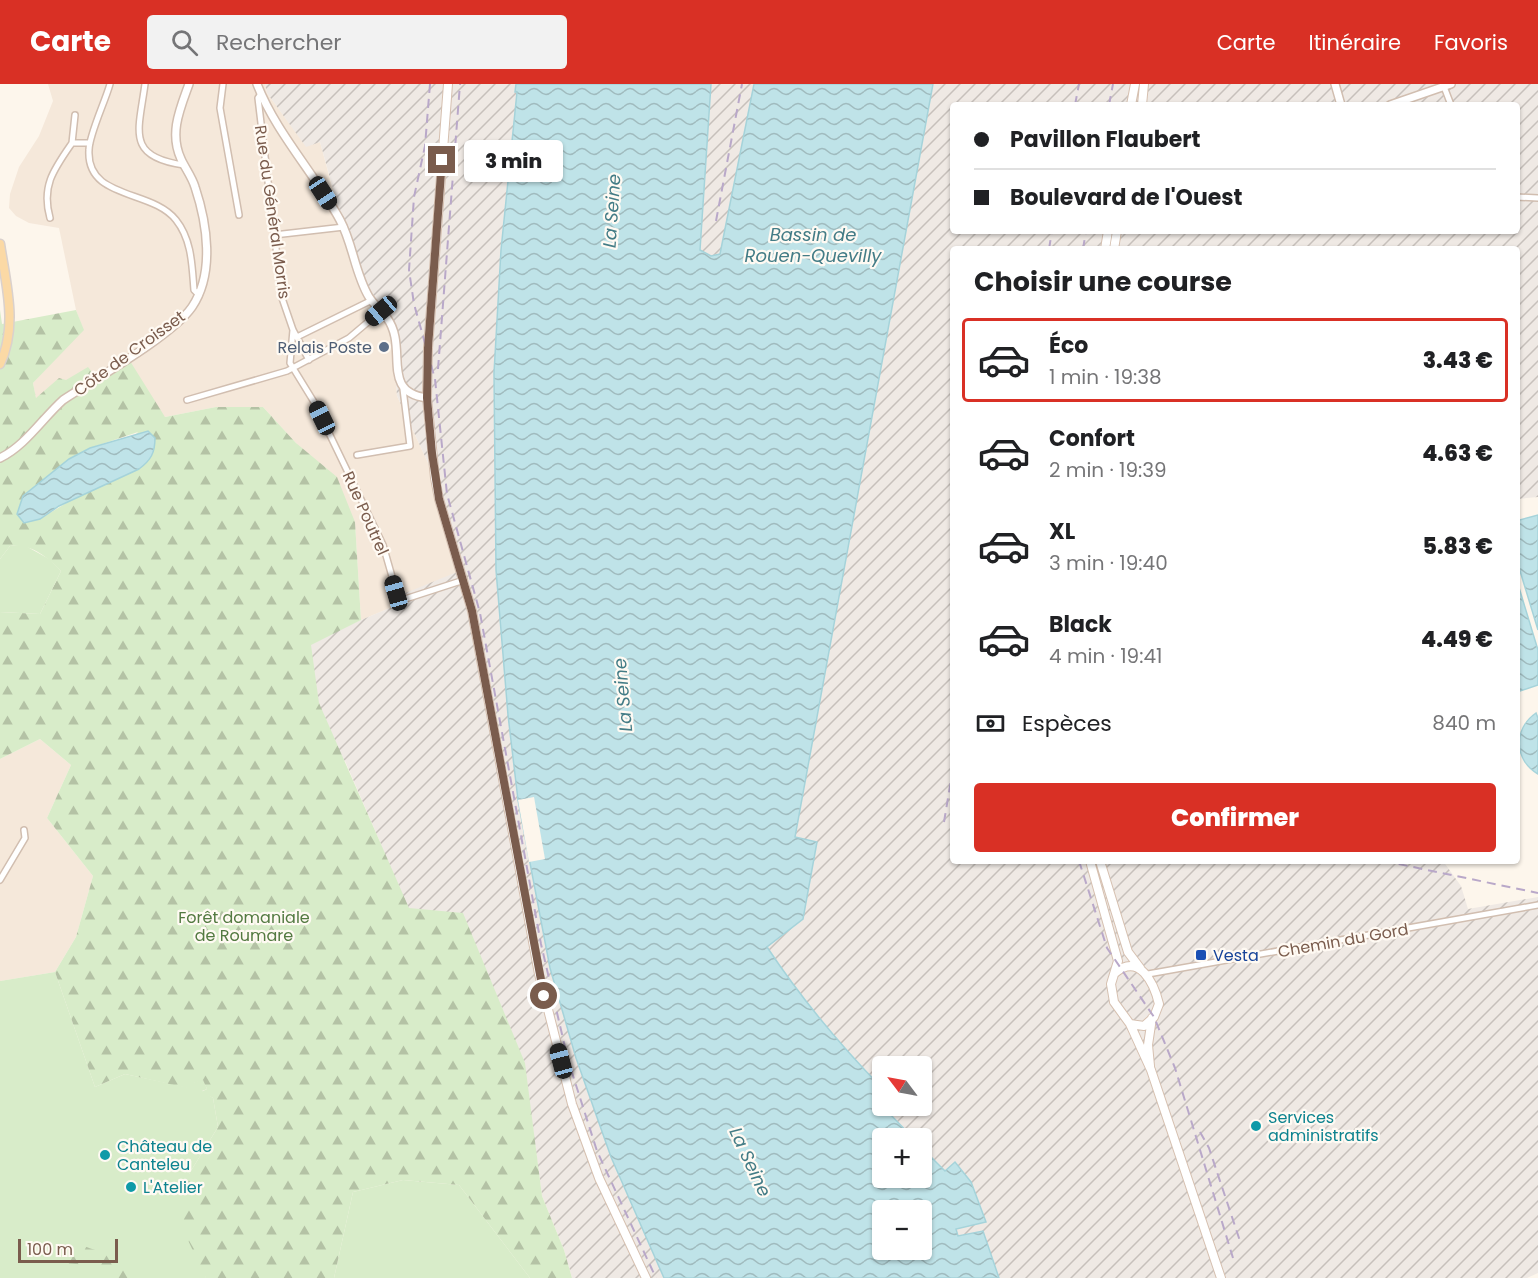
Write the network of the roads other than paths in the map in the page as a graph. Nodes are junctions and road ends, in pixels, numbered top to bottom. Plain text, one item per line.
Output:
1 (110, 84) edge
2 (145, 84) edge
3 (189, 84) edge
4 (223, 84) edge
5 (257, 84) edge
6 (447, 84) edge
7 (1135, 84) edge
8 (1144, 84) edge
9 (1335, 84) edge
10 (1446, 85) edge
11 (261, 94) junction
12 (1133, 102) edge
13 (1142, 102) edge
14 (1340, 102) edge
15 (1398, 102) edge
16 (1450, 102) edge
17 (75, 115) dead end
18 (72, 143) junction
19 (90, 143) junction
20 (184, 165) junction
21 (1520, 197) edge
22 (1538, 198) edge
23 (239, 215) dead end
24 (50, 218) dead end
25 (344, 228) junction
26 (274, 235) junction
27 (0, 244) edge
28 (198, 294) junction
29 (372, 300) junction
30 (381, 311) junction
31 (293, 330) junction
32 (297, 337) junction
33 (309, 360) junction
34 (0, 364) edge
35 (293, 368) junction
36 (403, 389) junction
37 (427, 398) junction
38 (187, 400) dead end
39 (357, 455) dead end
40 (0, 458) edge
41 (464, 580) junction
42 (24, 830) dead end
43 (1091, 864) edge
44 (1101, 864) edge
45 (0, 880) edge
46 (1538, 905) edge
47 (1140, 968) junction
48 (1115, 973) junction
49 (1148, 974) junction
50 (1152, 1018) junction
51 (1130, 1024) junction
52 (1151, 1070) junction
53 (646, 1278) edge
54 (1221, 1278) edge

1 - 19 street
2 - 20 street
3 - 20 street, Côte de Croisset
4 - 23 street
5 - 11 street
6 - 37 main road
7 - 12 main road
8 - 13 main road
9 - 14 street
10 - 15 street
10 - 16 street
11 - 25 street
11 - 26 street, Rue du Général Morris
17 - 18 street
18 - 19 street
18 - 24 street
19 - 28 street
20 - 28 street, Côte de Croisset
21 - 22 street
25 - 26 street
25 - 29 street
26 - 31 street, Rue du Général Morris
27 - 34 main road
28 - 40 street, Côte de Croisset
29 - 30 street
29 - 32 street
30 - 33 street
30 - 36 street
31 - 32 street, Rue du Général Morris
31 - 35 street, Rue du Général Morris
32 - 33 street, Rue du Général Morris
33 - 35 street
35 - 38 street
35 - 41 street, Rue Poutrel
36 - 37 street
36 - 39 street
37 - 41 main road
41 - 53 main road
42 - 45 street
43 - 48 main road
44 - 47 main road
46 - 49 street, Chemin du Gord
47 - 48 main road
47 - 49 main road
48 - 51 main road
49 - 50 main road
50 - 51 main road
50 - 52 main road
51 - 52 main road
52 - 54 main road

